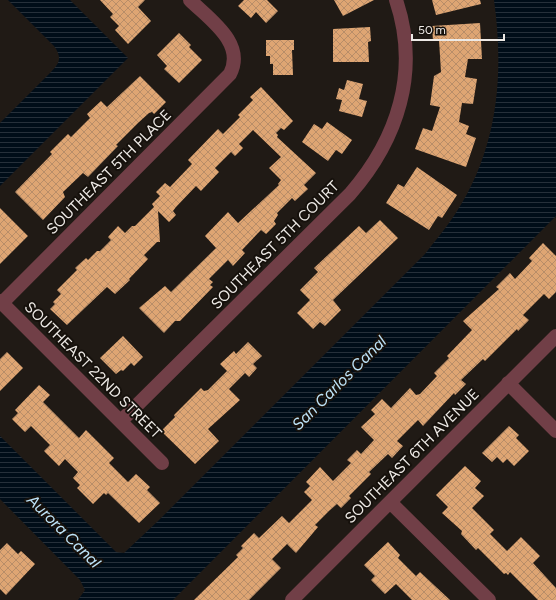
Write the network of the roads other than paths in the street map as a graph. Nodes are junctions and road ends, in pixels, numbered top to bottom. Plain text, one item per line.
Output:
1 (190, 0) edge
2 (396, 0) edge
3 (1, 302) edge
4 (556, 336) edge
5 (508, 383) junction
6 (121, 421) junction
7 (556, 431) edge
8 (162, 463) dead end
9 (390, 502) junction
10 (292, 600) edge
11 (489, 600) edge

1 - 3 street, SOUTHEAST 5TH PLACE
2 - 6 street, SOUTHEAST 5TH COURT
3 - 6 street, SOUTHEAST 22ND STREET
4 - 5 street, SOUTHEAST 6TH AVENUE
5 - 7 street
5 - 9 street, SOUTHEAST 6TH AVENUE
6 - 8 street, SOUTHEAST 22ND STREET
9 - 10 street, SOUTHEAST 6TH AVENUE
9 - 11 street

